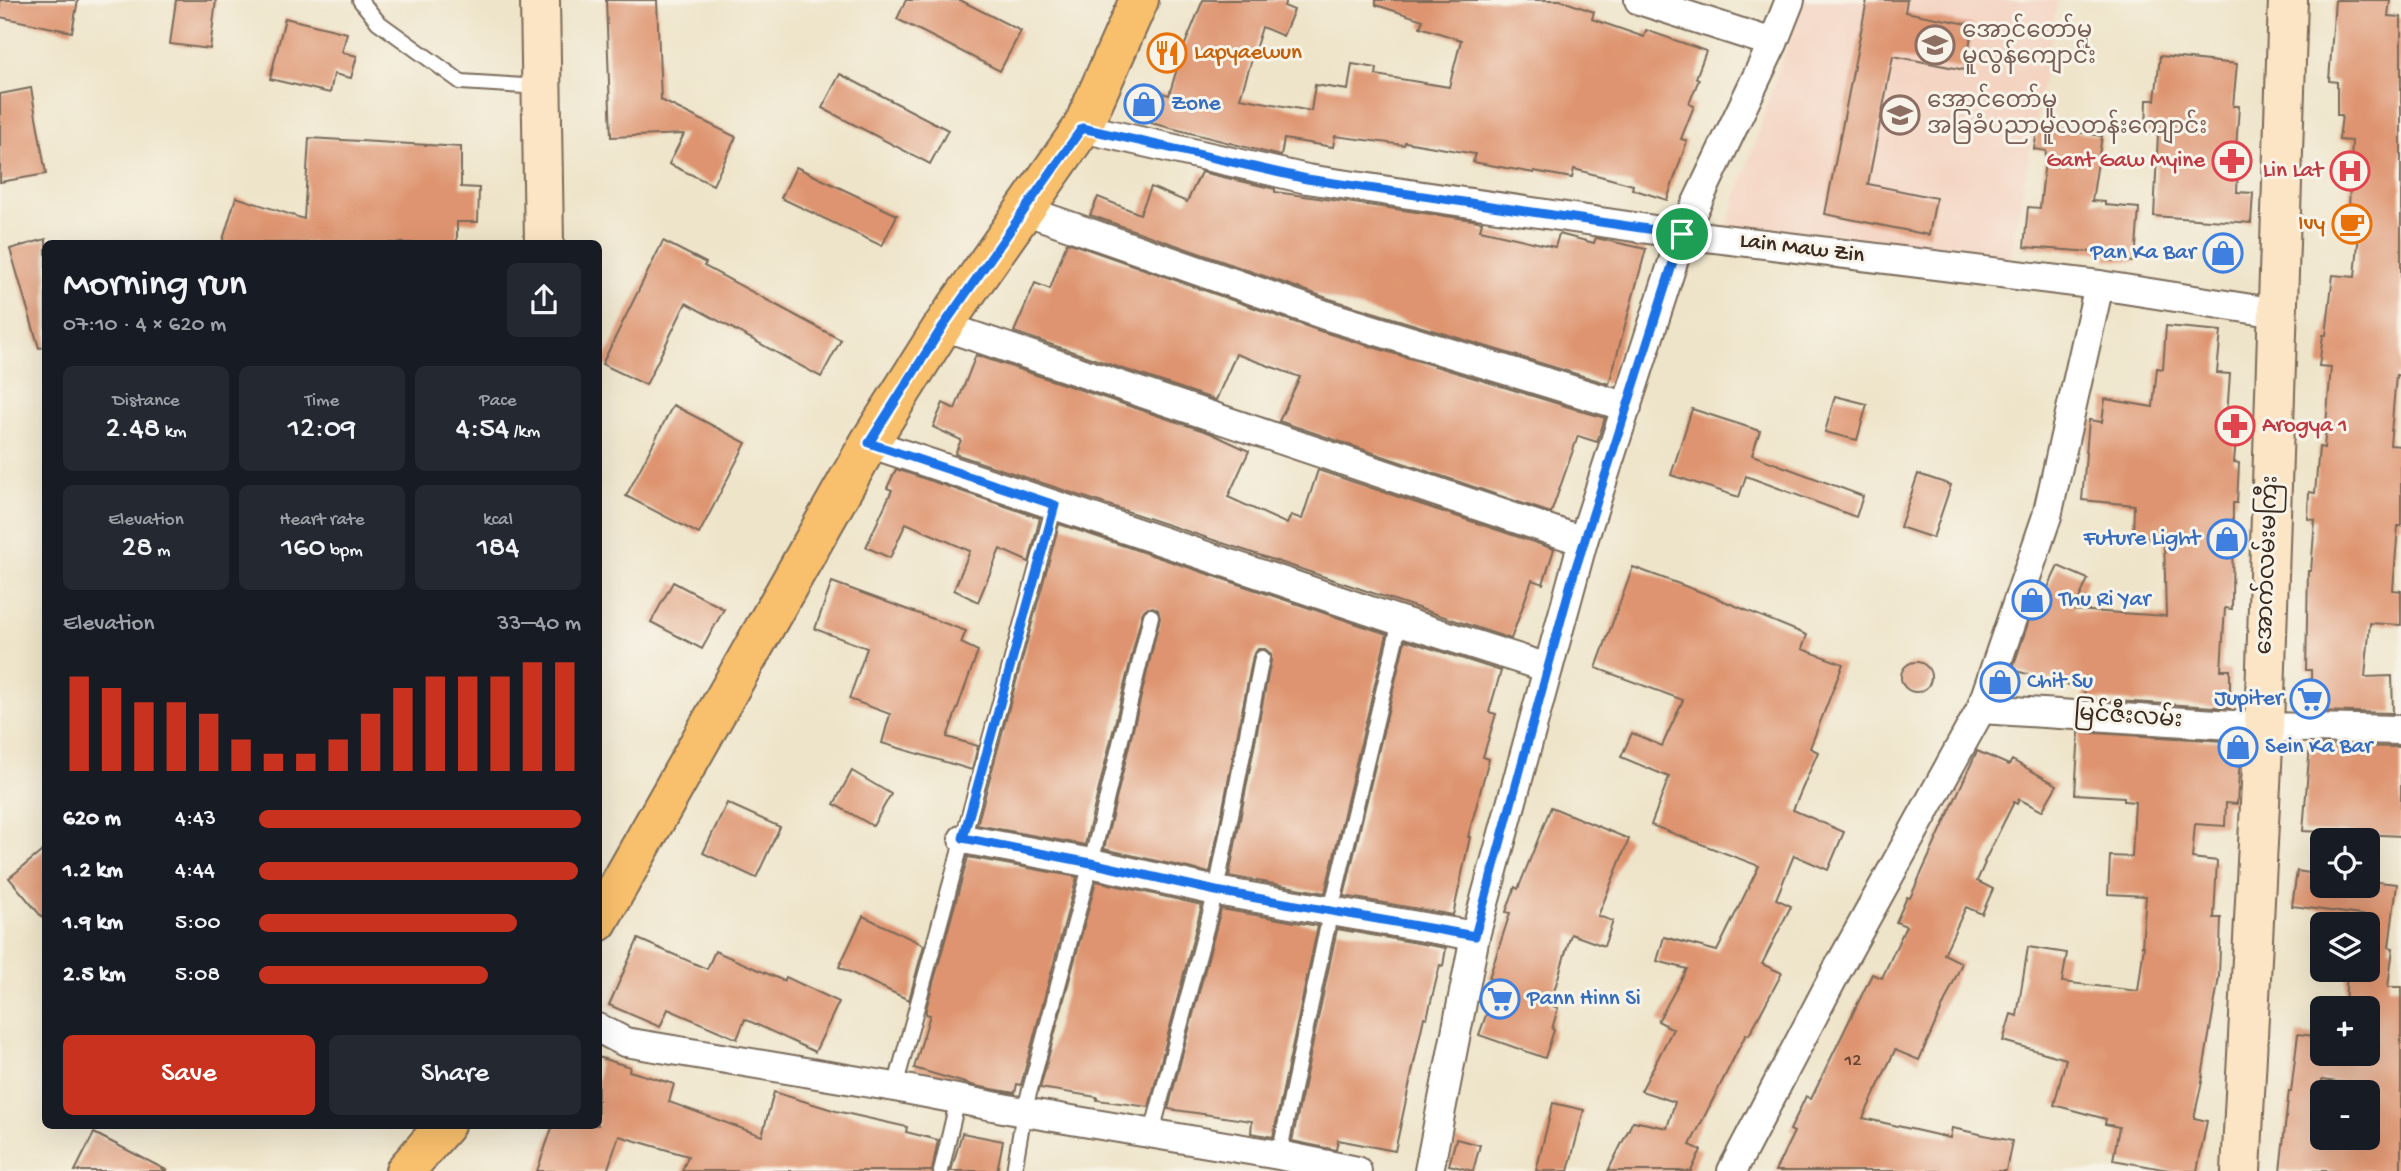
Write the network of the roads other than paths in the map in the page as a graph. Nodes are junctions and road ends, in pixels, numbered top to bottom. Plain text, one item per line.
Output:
1 (359, 0) edge
2 (540, 0) edge
3 (1139, 0) edge
4 (1639, 0) edge
5 (1790, 0) edge
6 (2288, 0) edge
7 (1773, 43) junction
8 (542, 87) junction
9 (1082, 128) junction
10 (1024, 210) junction
11 (1682, 234) junction
12 (544, 240) edge
13 (2099, 285) junction
14 (2277, 313) junction
15 (943, 326) junction
16 (1627, 407) junction
17 (869, 443) junction
18 (1055, 505) junction
19 (1583, 541) junction
20 (1150, 616) dead end
21 (1400, 621) junction
22 (1262, 658) dead end
23 (1548, 668) junction
24 (1981, 709) junction
25 (2264, 727) junction
26 (2401, 730) edge
27 (963, 838) junction
28 (1091, 863) junction
29 (1216, 891) junction
30 (1331, 910) junction
31 (602, 915) edge
32 (1475, 936) junction
33 (602, 1030) edge
34 (895, 1087) junction
35 (958, 1099) junction
36 (1024, 1112) junction
37 (421, 1129) edge
38 (441, 1129) edge
39 (1152, 1132) junction
40 (1279, 1155) junction
41 (406, 1169) edge
42 (941, 1171) edge
43 (1014, 1171) edge
44 (1357, 1171) edge
45 (1429, 1171) edge
46 (1732, 1171) edge
47 (2241, 1171) edge

1 - 8 lane
2 - 8 main road
3 - 9 main road
4 - 7 street
5 - 7 street
6 - 14 main road, အောက်လမ်းမကြီး
7 - 11 street
8 - 12 main road
9 - 10 main road
9 - 11 street, Lain Maw Zin
10 - 15 main road
10 - 16 street
11 - 13 street, Lain Maw Zin
11 - 16 street
13 - 14 street, Lain Maw Zin
13 - 24 street
14 - 25 main road, အောက်လမ်းမကြီး
15 - 17 main road
15 - 19 street
16 - 19 street
17 - 18 street
17 - 31 main road
18 - 21 street
18 - 27 lane
19 - 23 street
20 - 28 lane
21 - 23 street
21 - 30 lane
22 - 29 lane
23 - 32 street
24 - 25 street, မြင်ဇီးလမ်း
24 - 46 street
25 - 26 street, မြင်ဇီးလမ်း
25 - 47 main road, အောက်လမ်းမကြီး
27 - 28 street
27 - 34 lane
28 - 29 street
28 - 36 lane
29 - 30 street
29 - 39 lane
30 - 32 street
30 - 40 lane
32 - 45 street
33 - 34 street
34 - 35 street
35 - 36 street
35 - 42 lane
36 - 39 street
36 - 43 lane
37 - 41 main road
38 - 41 main road
39 - 40 street
40 - 44 street

